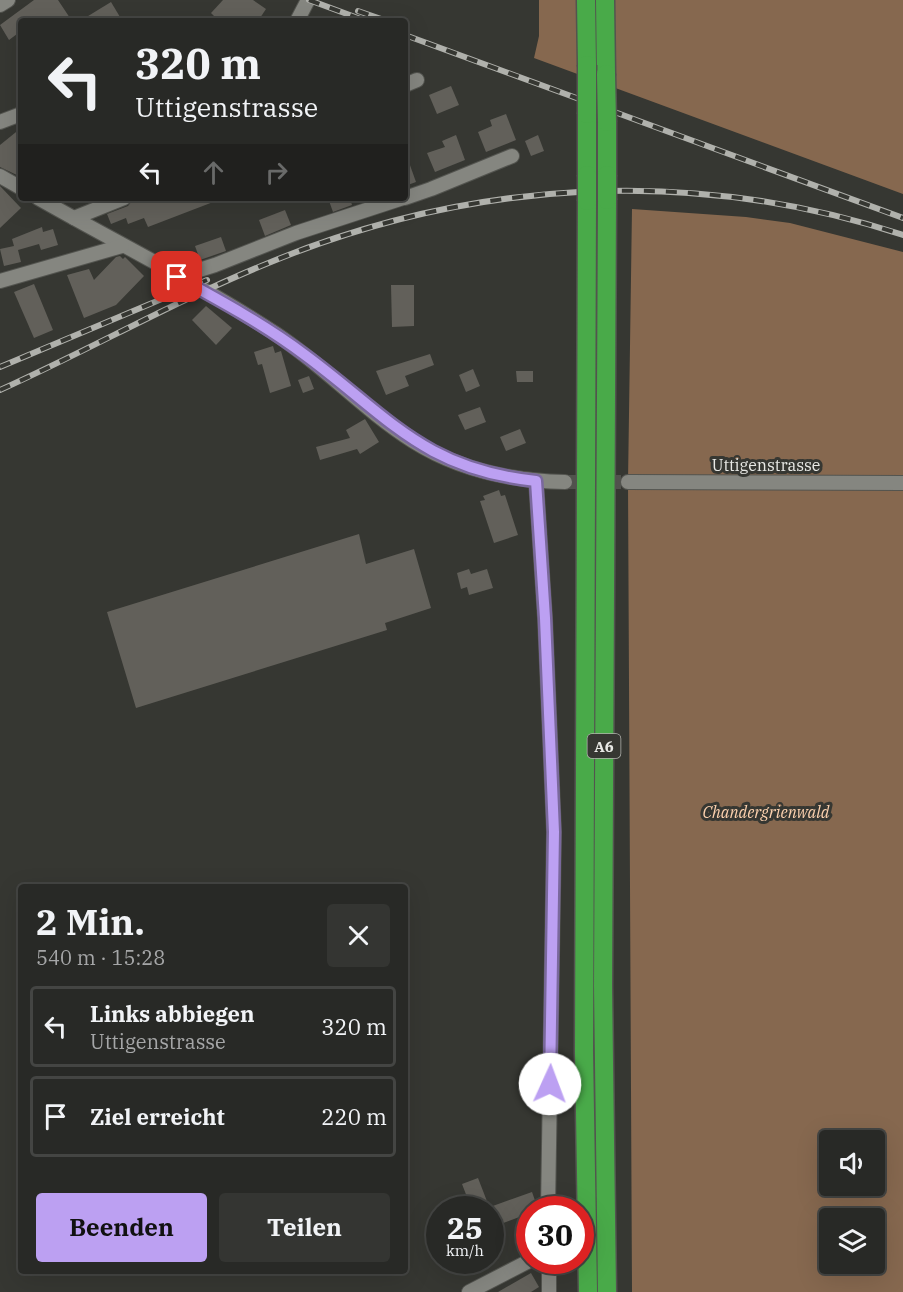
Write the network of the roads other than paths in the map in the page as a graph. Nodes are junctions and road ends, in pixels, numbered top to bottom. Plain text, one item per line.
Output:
1 (8, 0) edge
2 (308, 0) edge
3 (586, 0) edge
4 (605, 0) edge
5 (0, 5) edge
6 (299, 18) edge
7 (18, 115) edge
8 (0, 123) edge
9 (512, 156) dead end
10 (0, 176) edge
11 (18, 186) edge
12 (408, 197) edge
13 (43, 201) edge
14 (116, 201) edge
15 (395, 201) edge
16 (74, 218) junction
17 (122, 246) junction
18 (177, 277) junction
19 (0, 281) edge
20 (536, 481) junction
21 (565, 482) tunnel mouth
22 (628, 482) tunnel mouth
23 (903, 483) edge
24 (548, 1196) edge
25 (516, 1268) edge
26 (549, 1274) edge
27 (469, 1292) edge
28 (549, 1292) edge
29 (588, 1292) edge
30 (608, 1292) edge

1 - 5 street
2 - 6 street
3 - 29 highway, A6, bridge
4 - 30 highway, A6, bridge
7 - 8 street
9 - 12 street
10 - 11 street
13 - 16 street
14 - 16 street
15 - 18 street
16 - 17 street
17 - 18 street
17 - 19 street
18 - 20 street
20 - 21 street
20 - 24 street
22 - 23 street, Uttigenstrasse
25 - 27 street
26 - 28 street

